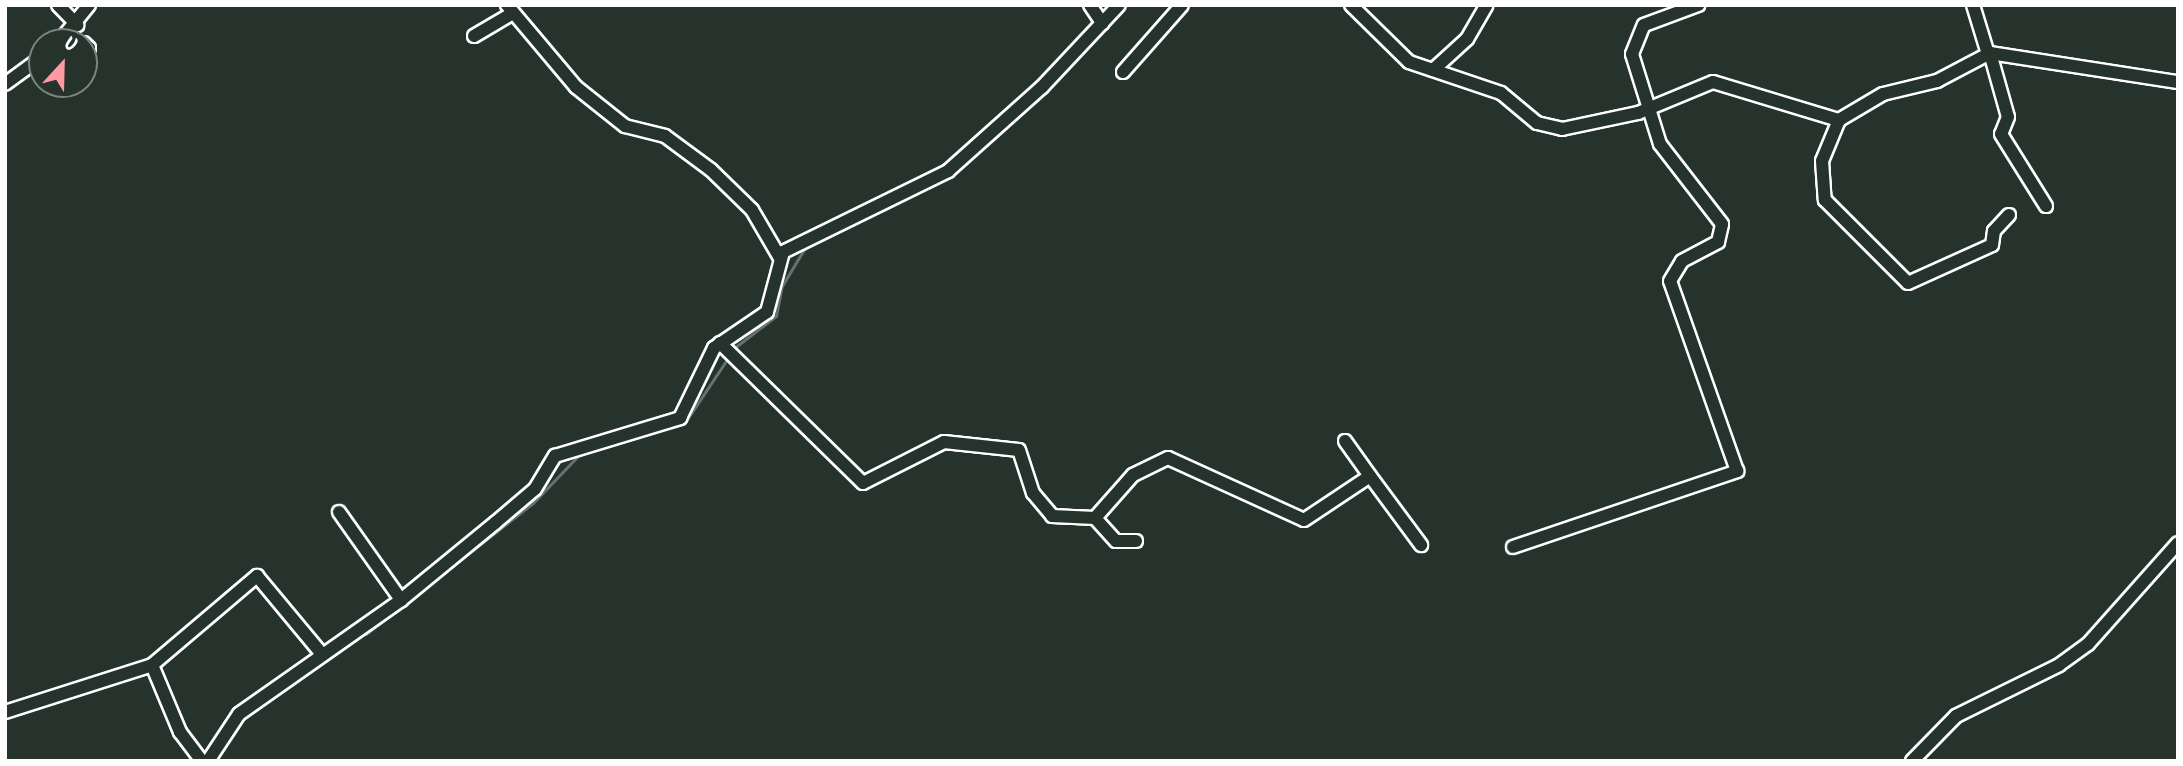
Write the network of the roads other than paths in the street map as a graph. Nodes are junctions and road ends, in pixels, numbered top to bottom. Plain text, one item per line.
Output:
1 (58, 5) edge
2 (89, 5) edge
3 (1090, 5) edge
4 (1119, 5) edge
5 (1182, 5) edge
6 (1351, 5) edge
7 (1487, 5) edge
8 (1698, 5) edge
9 (1973, 5) edge
10 (510, 9) edge
11 (1102, 23) junction
12 (72, 28) edge
13 (74, 28) edge
14 (474, 36) dead end
15 (1989, 54) junction
16 (28, 67) edge
17 (1433, 70) junction
18 (1123, 72) dead end
19 (2178, 82) edge
20 (5, 84) edge
21 (1650, 108) junction
22 (1839, 120) junction
23 (2046, 206) dead end
24 (2009, 215) dead end
25 (780, 258) junction
26 (723, 345) junction
27 (1345, 441) dead end
28 (1370, 476) junction
29 (339, 512) dead end
30 (1095, 518) junction
31 (1136, 541) dead end
32 (2178, 543) edge
33 (1421, 545) dead end
34 (1513, 547) dead end
35 (401, 600) junction
36 (321, 653) junction
37 (152, 665) junction
38 (5, 712) edge
39 (202, 761) edge
40 (208, 761) edge
41 (1912, 761) edge

1 - 12 street
2 - 13 street
3 - 11 street
4 - 11 street
5 - 18 street
6 - 17 street
7 - 17 street
8 - 21 street
9 - 15 street
10 - 14 street
10 - 25 street
11 - 25 street
15 - 19 street
15 - 22 street
15 - 23 street
16 - 20 street
17 - 21 street
21 - 22 street
21 - 34 street
22 - 24 street
25 - 26 street
26 - 30 street
26 - 35 street
27 - 28 street
28 - 30 street
28 - 33 street
29 - 35 street
30 - 31 street
32 - 41 street
35 - 36 street
36 - 37 street
36 - 40 street
37 - 38 street
37 - 39 street

